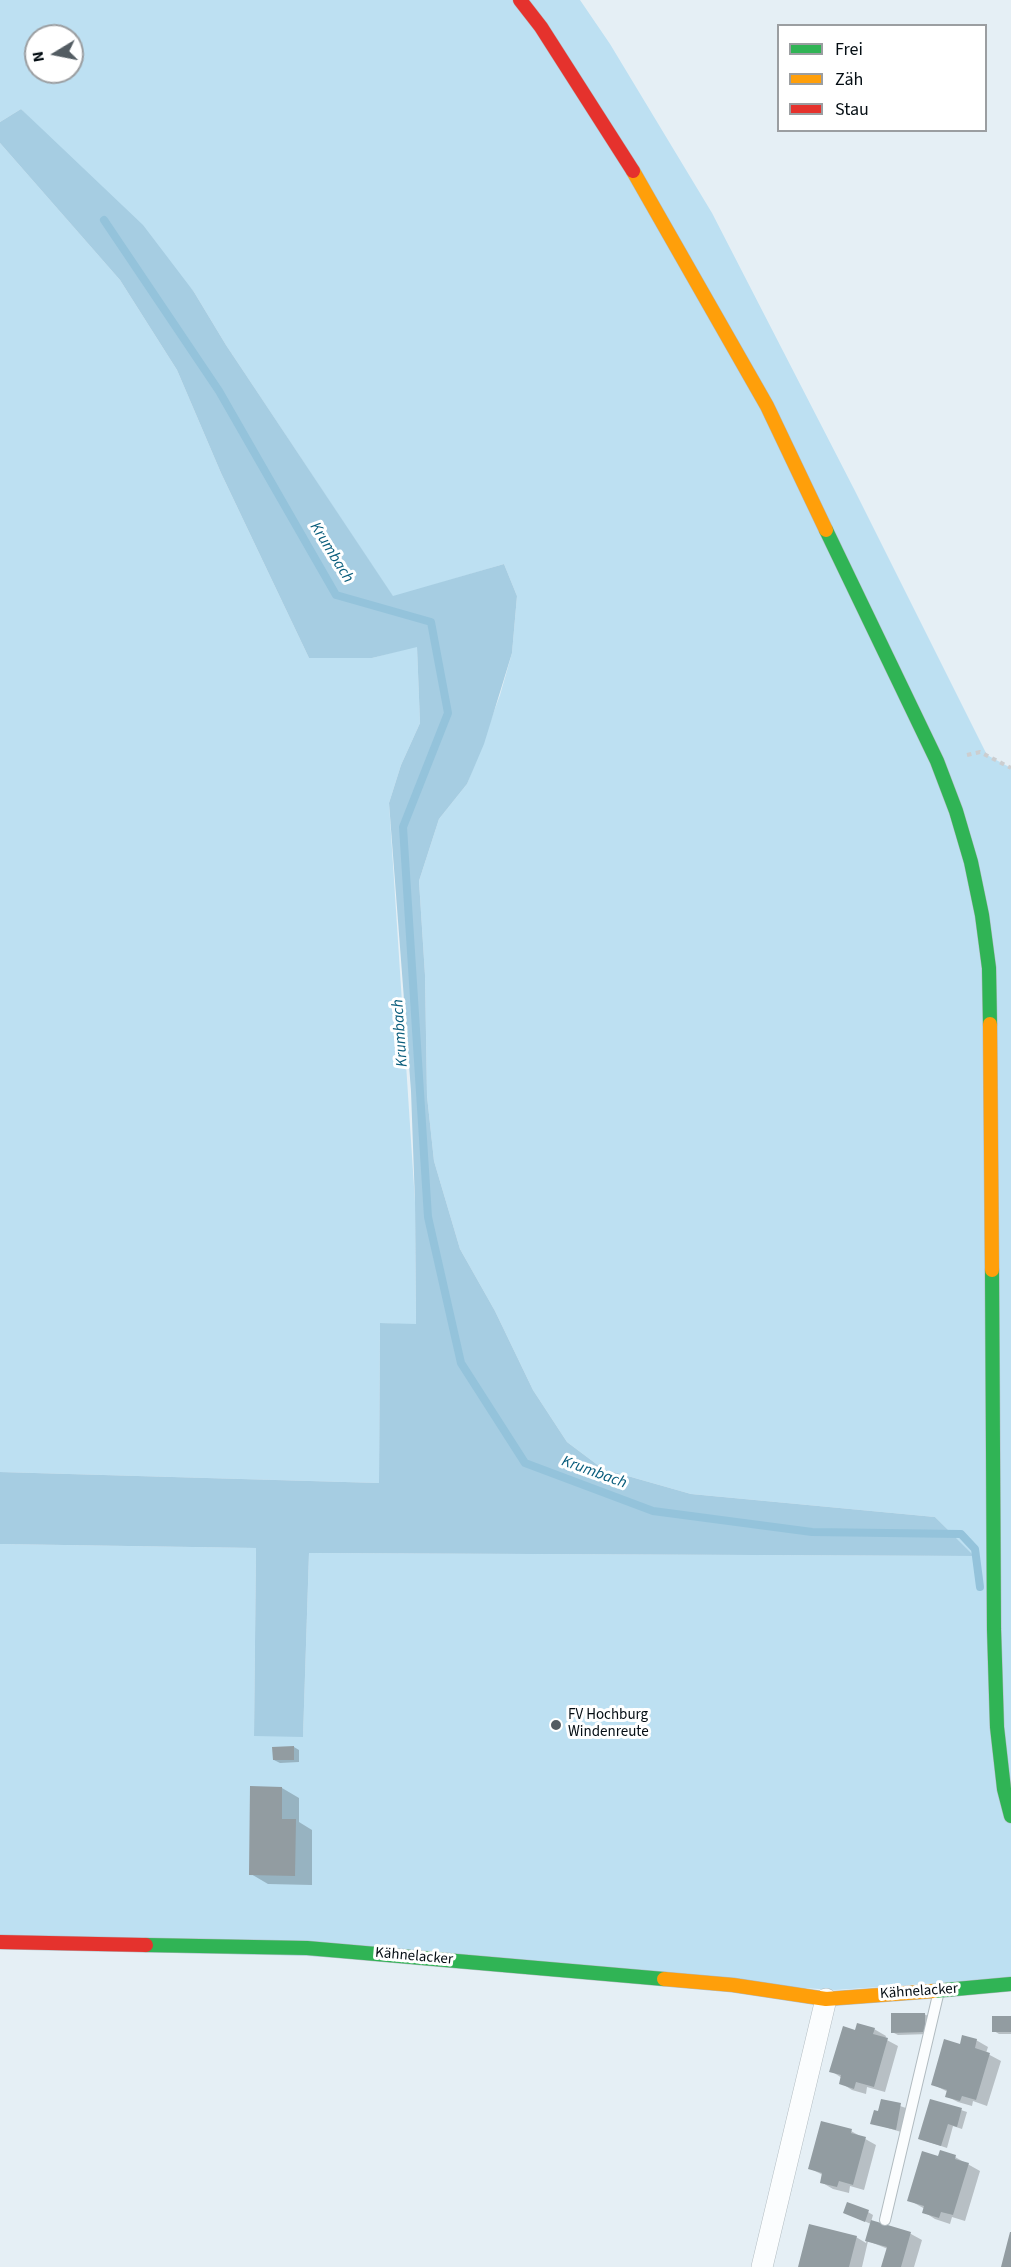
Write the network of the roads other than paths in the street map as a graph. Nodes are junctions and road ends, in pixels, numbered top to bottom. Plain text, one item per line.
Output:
1 (520, 0) edge
2 (1011, 1816) edge
3 (0, 1942) edge
4 (1011, 1984) edge
5 (938, 1991) junction
6 (826, 1999) junction
7 (885, 2220) dead end
8 (762, 2267) edge

1 - 2 street
3 - 6 street, Kähnelacker
4 - 5 street, Kähnelacker
5 - 6 street, Kähnelacker
5 - 7 lane
6 - 8 street

